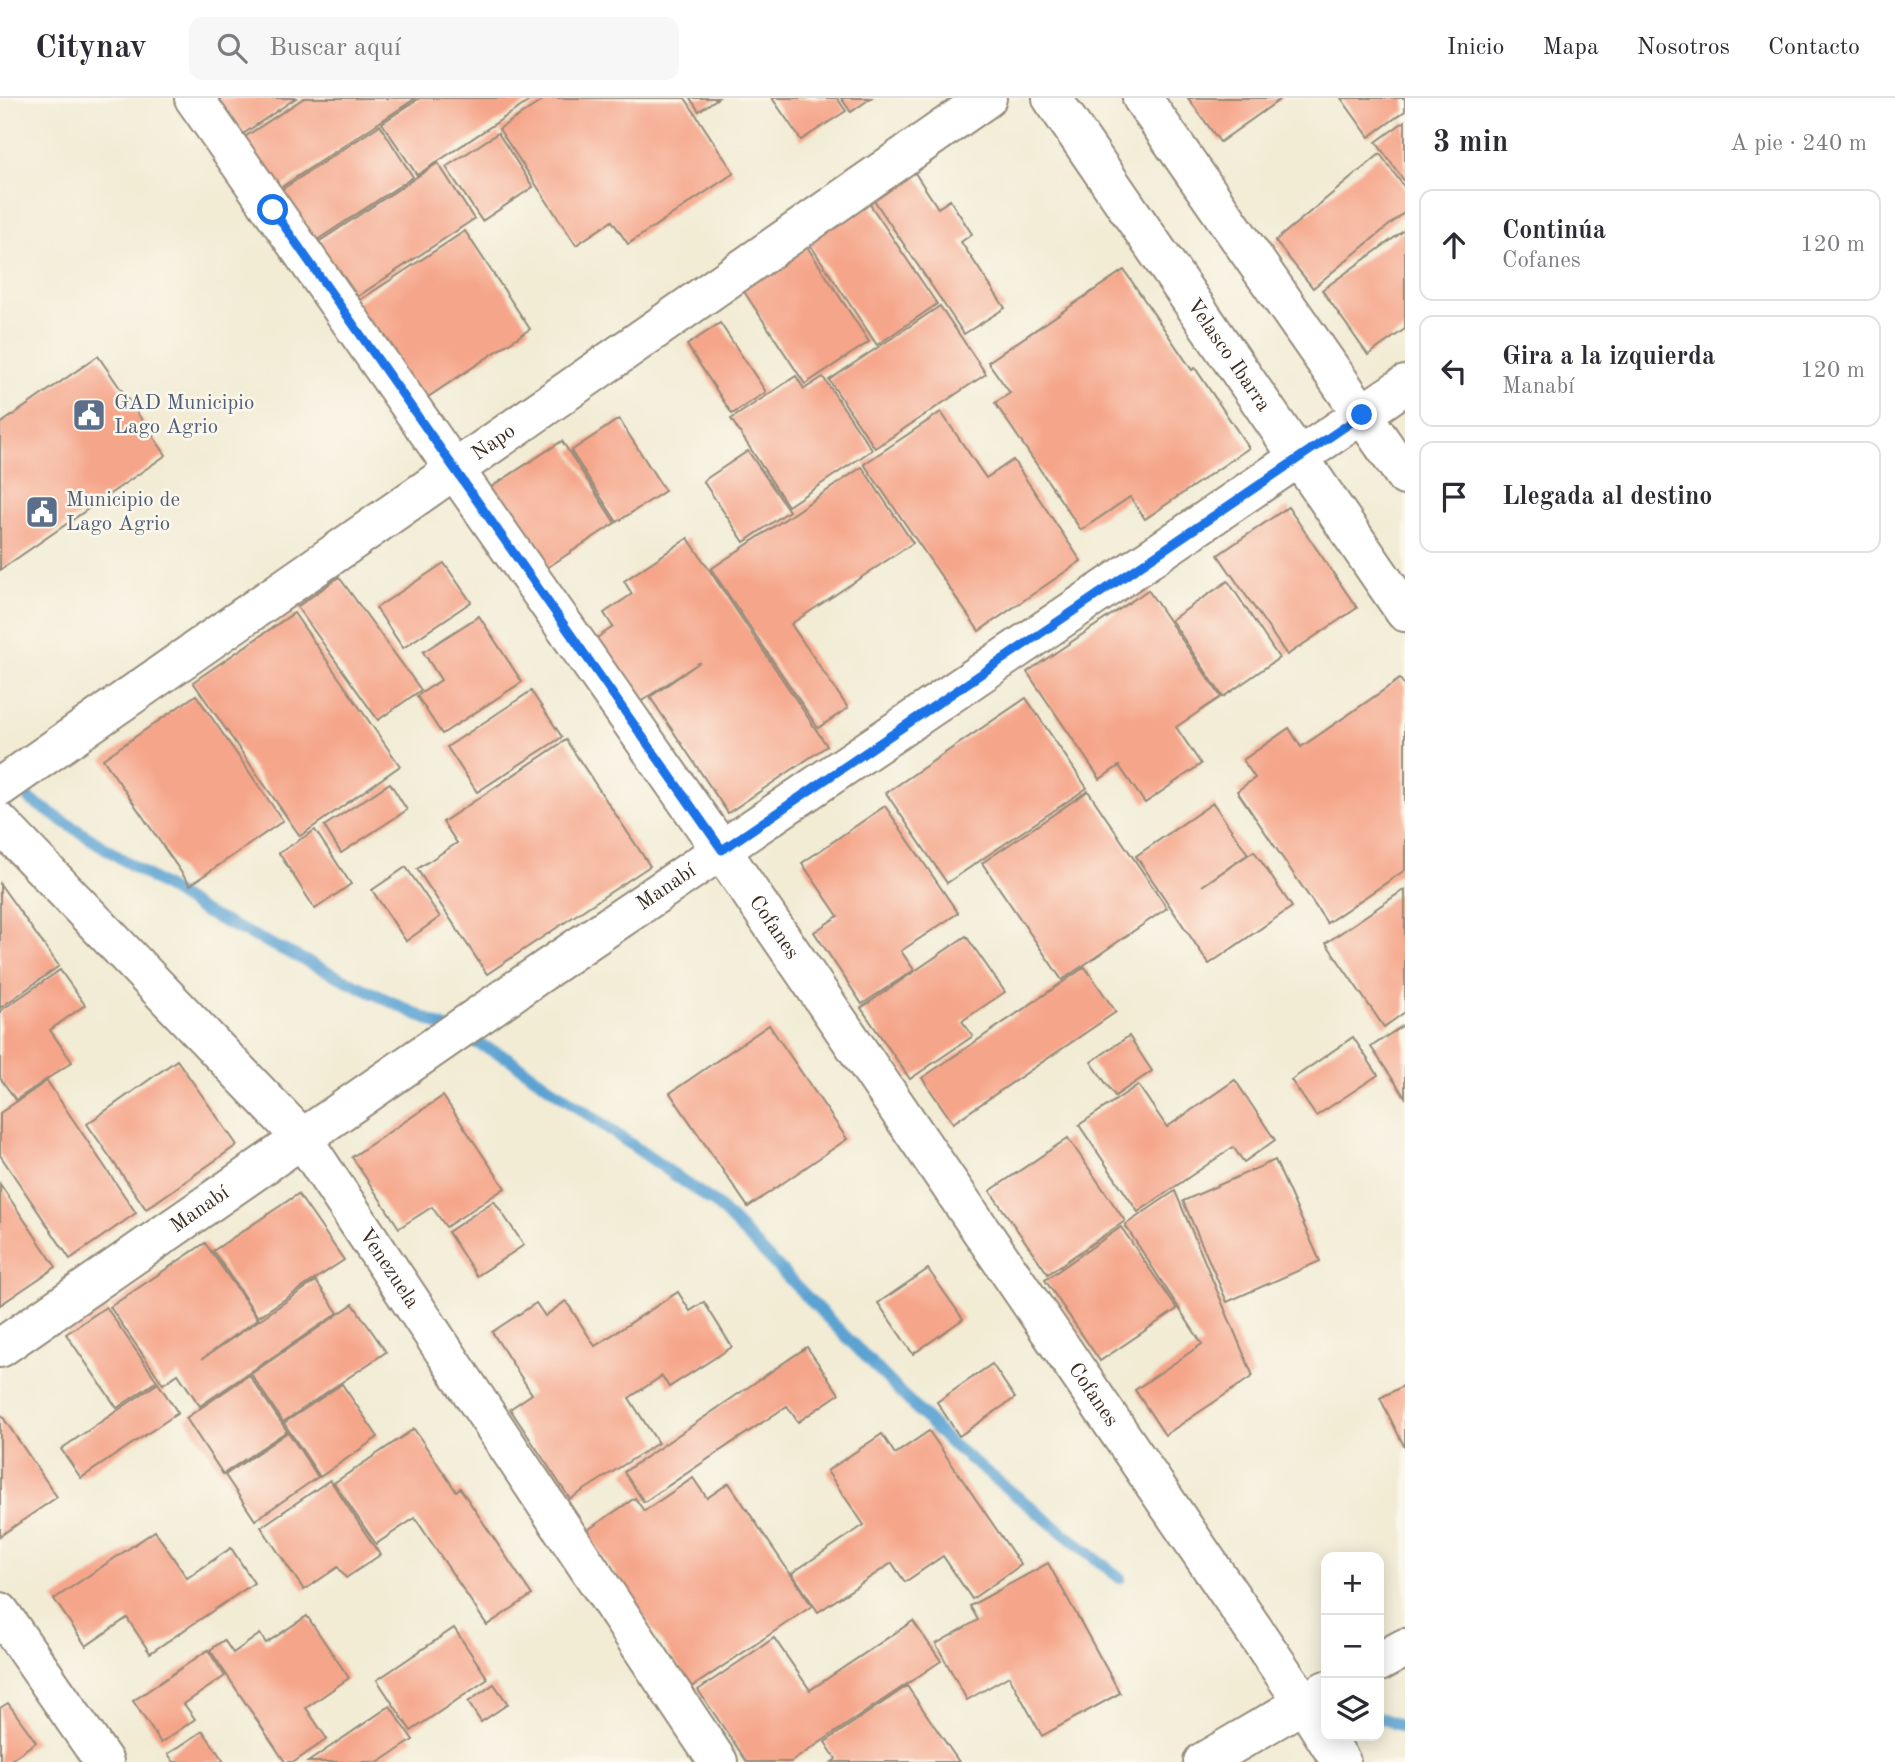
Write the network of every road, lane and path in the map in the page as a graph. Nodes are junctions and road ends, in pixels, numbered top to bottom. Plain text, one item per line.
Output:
1 (194, 98) edge
2 (987, 98) edge
3 (1052, 98) edge
4 (1142, 98) edge
5 (1405, 385) edge
6 (1362, 415) junction
7 (1298, 458) junction
8 (454, 471) junction
9 (1405, 477) edge
10 (1405, 612) edge
11 (0, 787) edge
12 (0, 823) edge
13 (722, 850) junction
14 (302, 1138) junction
15 (0, 1348) edge
16 (0, 1612) edge
17 (1405, 1648) edge
18 (1384, 1659) edge
19 (1315, 1695) edge
20 (104, 1762) edge
21 (718, 1762) edge
22 (1203, 1762) edge
23 (1341, 1762) edge

1 - 8 street, Cofanes
2 - 8 street, Napo
3 - 7 street, Velasco Ibarra
4 - 6 street
5 - 6 street, Manabí
6 - 7 street, Manabí
6 - 9 street
7 - 10 street, Velasco Ibarra
7 - 13 street, Manabí
8 - 11 street, Napo
8 - 13 street, Cofanes
12 - 14 street, Venezuela
13 - 14 street, Manabí
13 - 19 street, Cofanes
14 - 15 street, Manabí
14 - 21 street, Venezuela
16 - 20 street
17 - 18 street
19 - 22 street
19 - 23 street, Cofanes

